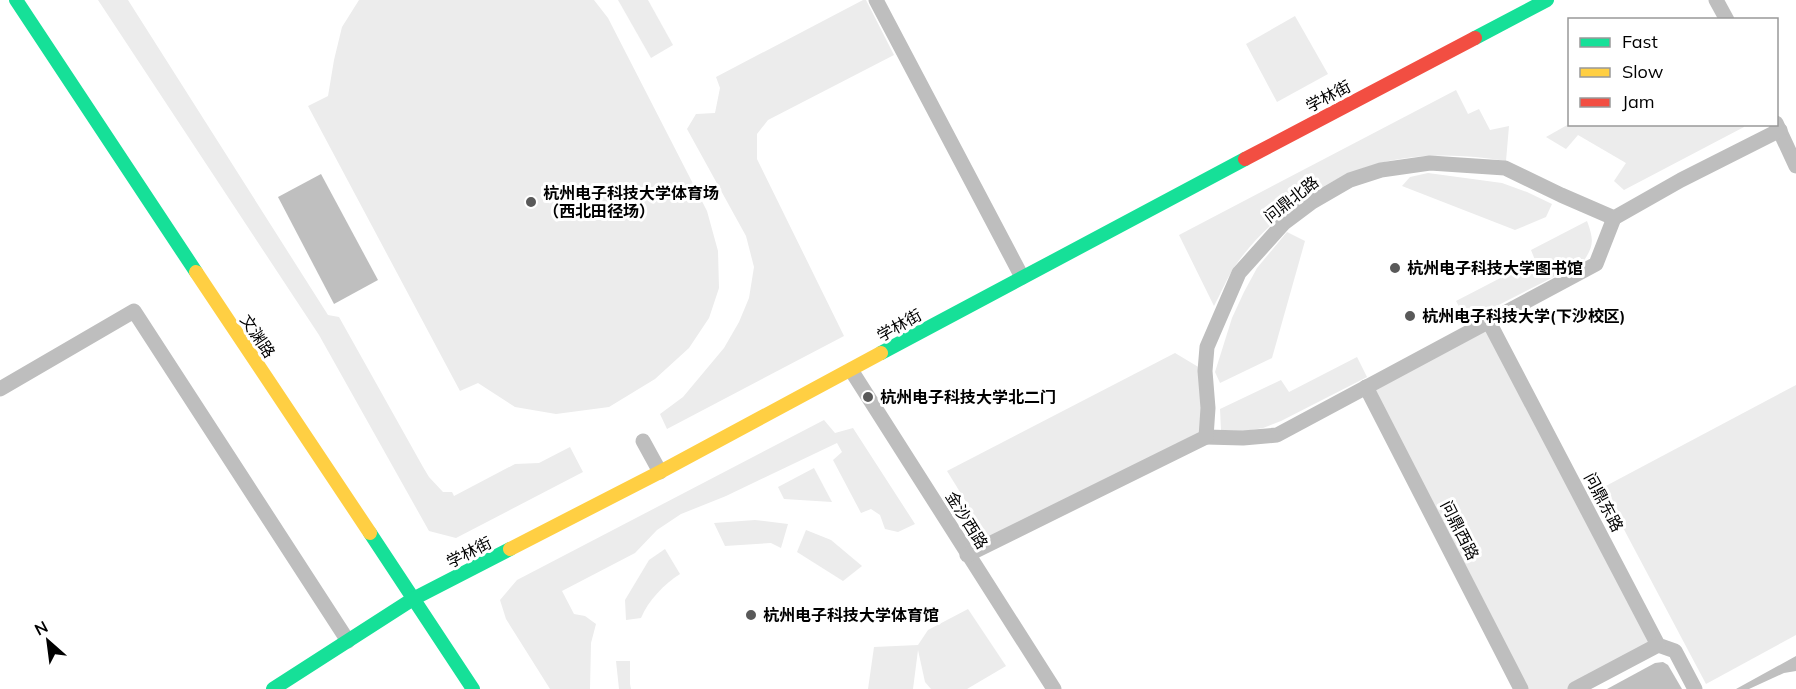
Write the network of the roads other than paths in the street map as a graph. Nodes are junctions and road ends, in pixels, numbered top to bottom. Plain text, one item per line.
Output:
1 (16, 0) edge
2 (876, 0) edge
3 (1547, 0) edge
4 (1716, 0) edge
5 (1726, 18) edge
6 (1778, 126) edge
7 (1792, 143) edge
8 (1796, 166) edge
9 (1614, 218) junction
10 (1022, 277) junction
11 (1489, 322) junction
12 (851, 370) junction
13 (1366, 387) junction
14 (0, 389) edge
15 (1206, 437) junction
16 (643, 441) dead end
17 (660, 472) junction
18 (967, 555) junction
19 (413, 600) junction
20 (348, 641) junction
21 (1658, 645) junction
22 (273, 689) edge
23 (473, 689) edge
24 (1054, 689) edge
25 (1521, 689) edge
26 (1575, 689) edge
27 (1695, 689) edge

1 - 19 main road, 文渊路
2 - 10 street
3 - 10 main road, 学林街
4 - 5 street
6 - 7 street
6 - 9 street
7 - 8 street
9 - 11 street
9 - 15 street, 问鼎北路
10 - 12 main road, 学林街
11 - 13 street
11 - 21 street, 问鼎东路
12 - 17 main road, 学林街
12 - 18 street, 金沙西路
13 - 15 street
13 - 25 street, 问鼎西路
14 - 20 street
15 - 18 street
16 - 17 street
17 - 19 main road, 学林街
18 - 24 street, 金沙西路
19 - 20 main road, 学林街
19 - 23 main road, 文渊路
20 - 22 main road, 学林街
21 - 26 street
21 - 27 street, 问鼎东路

